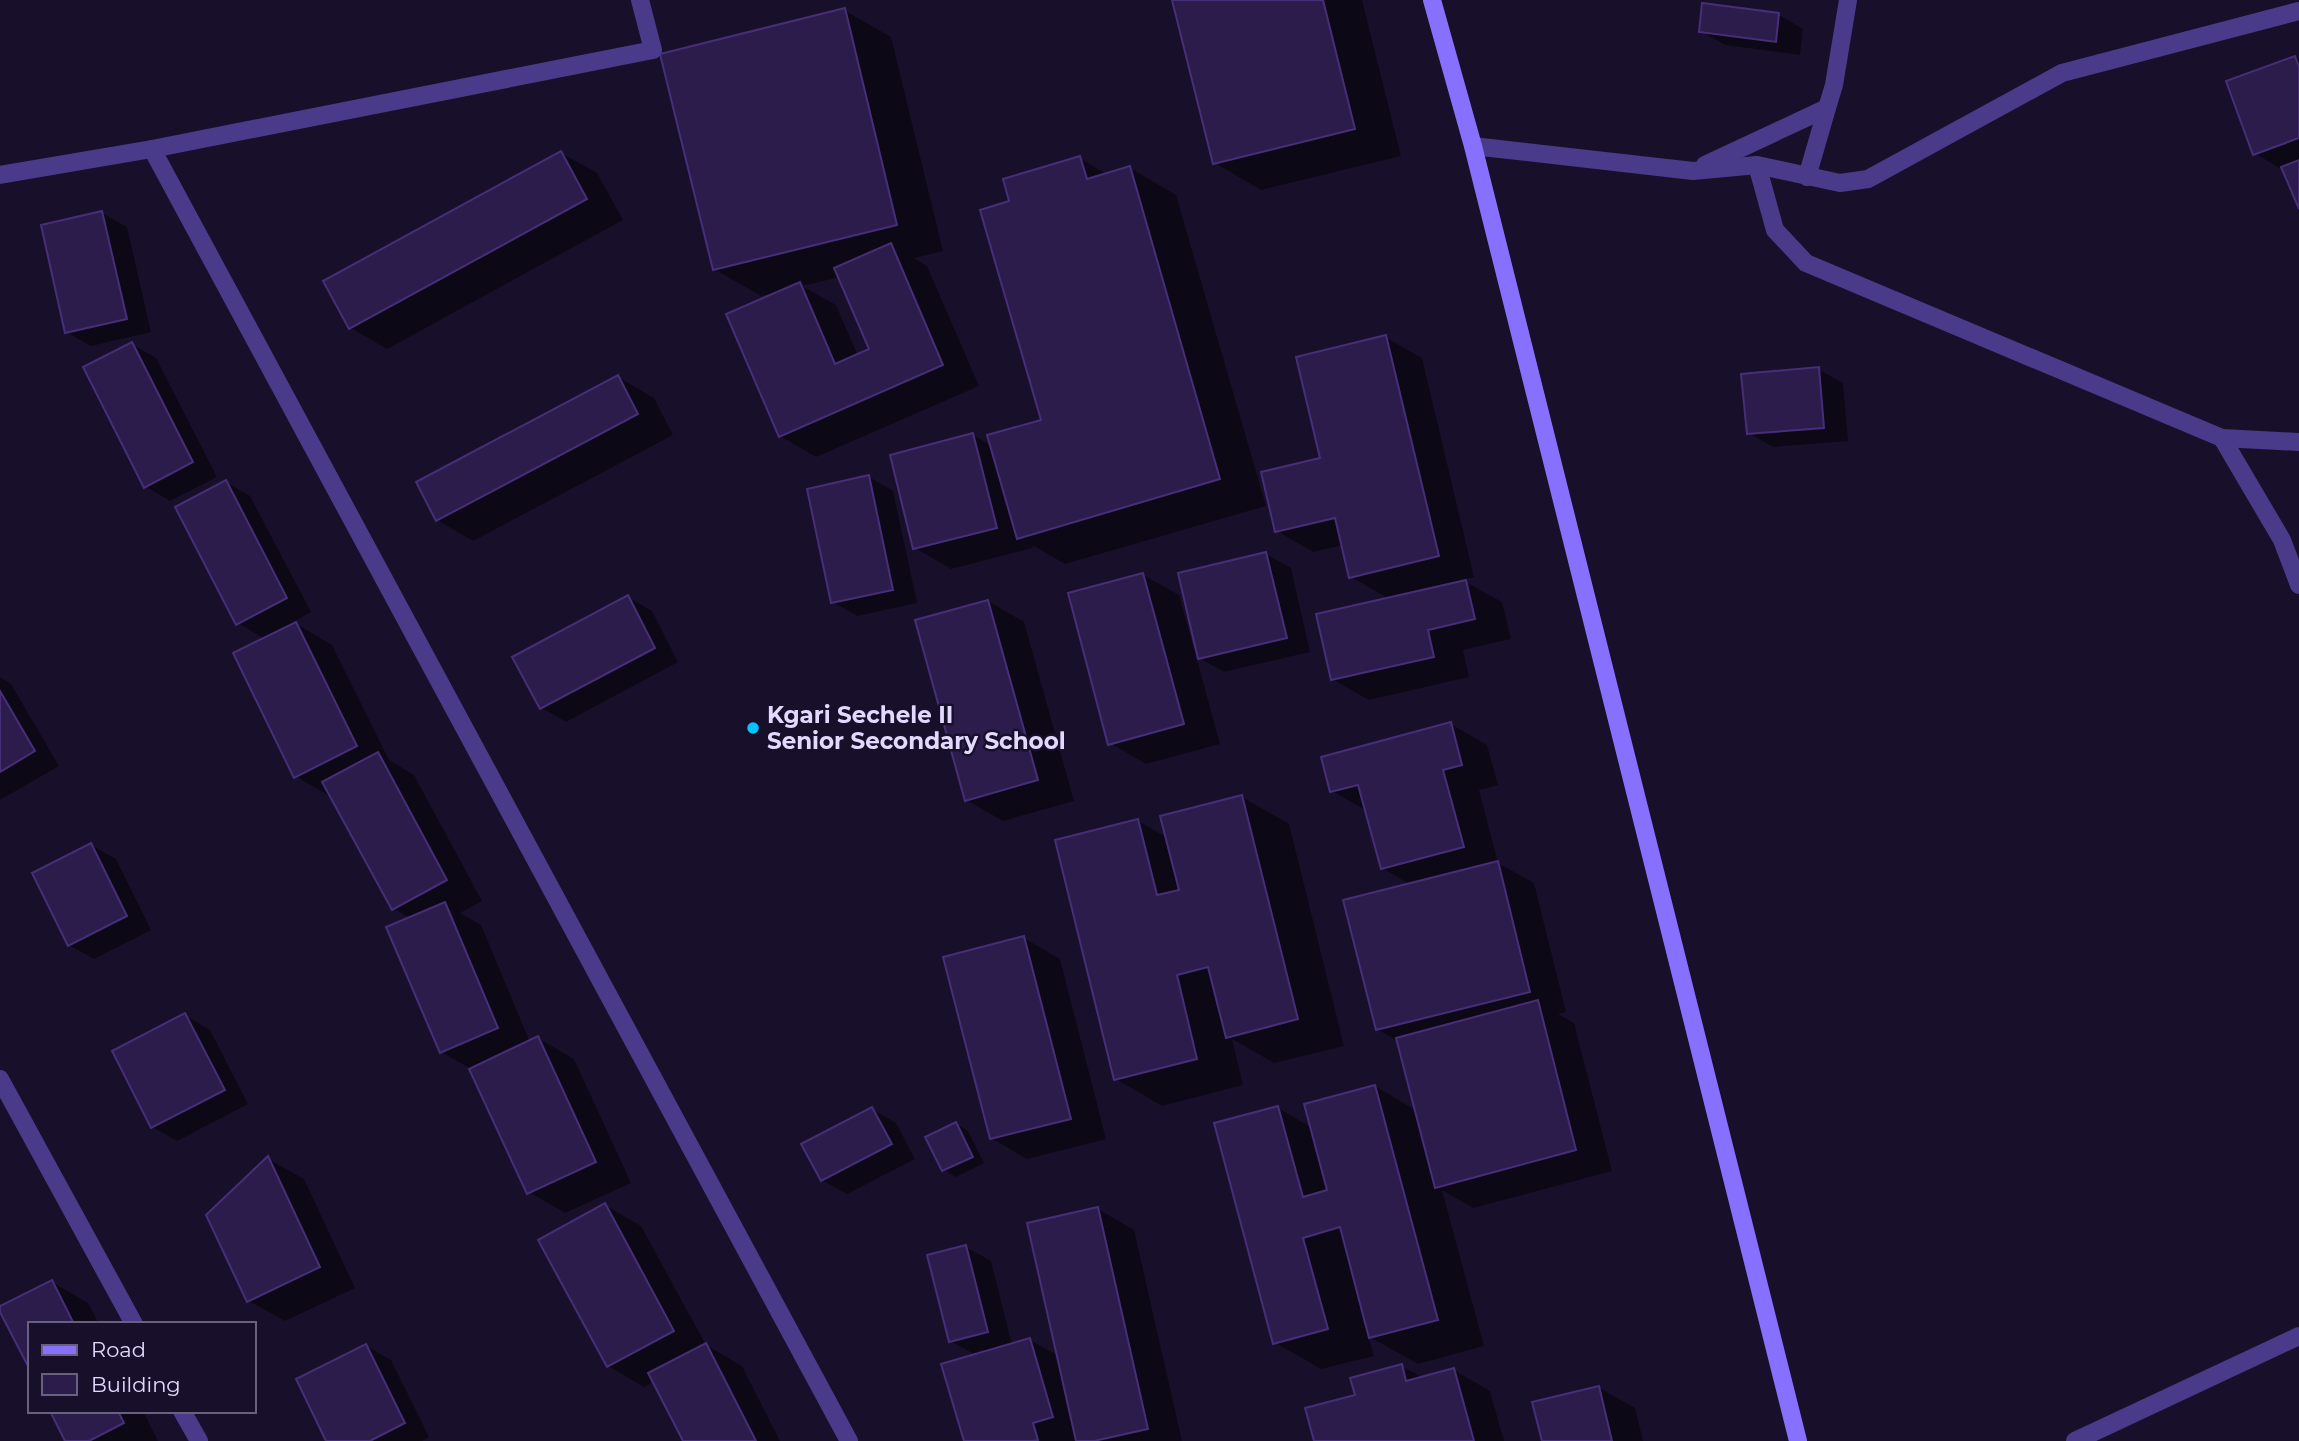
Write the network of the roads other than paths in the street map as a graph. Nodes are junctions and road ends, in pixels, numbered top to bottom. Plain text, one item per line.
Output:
1 (640, 0) edge
2 (1432, 0) edge
3 (1848, 0) edge
4 (2299, 11) edge
5 (1827, 108) junction
6 (1473, 146) junction
7 (152, 149) junction
8 (1757, 165) junction
9 (1693, 171) junction
10 (0, 175) edge
11 (1807, 177) junction
12 (2222, 438) junction
13 (2299, 442) edge
14 (2299, 585) edge
15 (0, 1079) edge
16 (133, 1322) edge
17 (2299, 1336) edge
18 (183, 1413) edge
19 (199, 1441) edge
20 (849, 1441) edge
21 (1798, 1441) edge
22 (2075, 1441) edge

1 - 7 street
2 - 6 street
3 - 5 street
4 - 11 street
5 - 9 street
5 - 11 street
6 - 9 street
6 - 21 street
7 - 10 street
7 - 20 street
8 - 9 street
8 - 11 street
8 - 12 street
12 - 13 street
12 - 14 street
15 - 16 street
17 - 22 street
18 - 19 street

